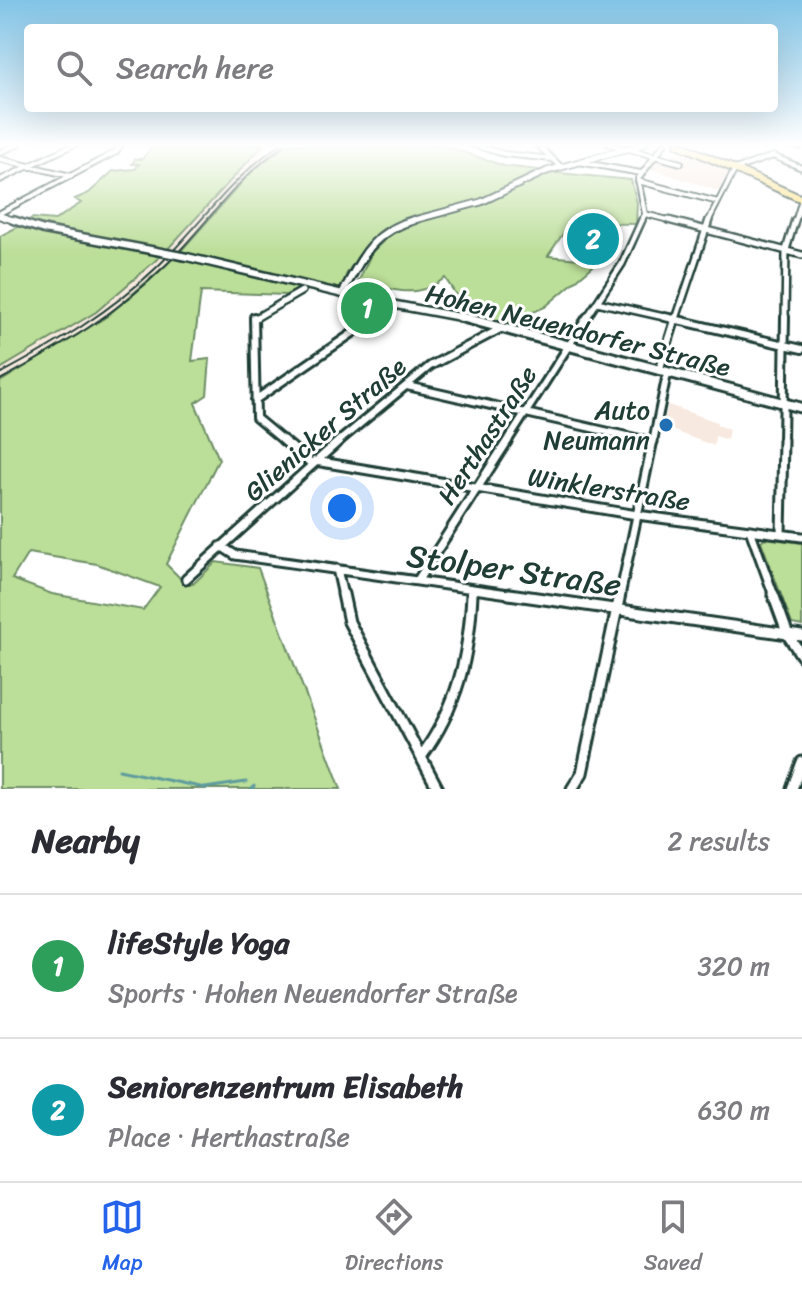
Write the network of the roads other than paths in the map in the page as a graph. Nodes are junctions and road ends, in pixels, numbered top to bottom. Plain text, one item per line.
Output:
1 (62, 181) edge
2 (529, 181) edge
3 (638, 181) joint
4 (729, 181) edge
5 (761, 181) edge
6 (802, 199) edge
7 (718, 202) junction
8 (645, 214) junction
9 (0, 215) edge
10 (705, 229) junction
11 (786, 250) junction
12 (802, 255) edge
13 (305, 288) junction
14 (342, 294) junction
15 (597, 302) junction
16 (394, 305) junction
17 (675, 320) junction
18 (502, 328) junction
19 (785, 345) junction
20 (567, 348) junction
21 (802, 349) edge
22 (663, 373) junction
23 (406, 386) junction
24 (255, 400) junction
25 (783, 403) junction
26 (802, 408) edge
27 (526, 413) junction
28 (653, 442) junction
29 (314, 462) junction
30 (477, 488) junction
31 (637, 515) junction
32 (750, 530) junction
33 (781, 534) junction
34 (802, 537) edge
35 (221, 546) junction
36 (337, 569) junction
37 (186, 579) dead end
38 (418, 580) junction
39 (472, 589) junction
40 (617, 610) junction
41 (788, 635) junction
42 (802, 636) edge
43 (802, 656) edge
44 (421, 757) junction
45 (802, 762) edge
46 (438, 789) edge
47 (572, 789) edge
48 (792, 789) edge

1 - 9 street
2 - 14 main road
3 - 7 street
3 - 8 street
4 - 7 street
5 - 6 main road
6 - 11 street
7 - 10 street
8 - 10 street
8 - 15 street, Herthastraße
9 - 13 main road, Hohen Neuendorfer Straße, bridge
10 - 11 street
10 - 17 street
11 - 12 street
11 - 19 street
13 - 14 main road, Hohen Neuendorfer Straße
13 - 24 street
14 - 16 main road, Hohen Neuendorfer Straße
15 - 17 street
15 - 20 street, Herthastraße
16 - 18 main road, Hohen Neuendorfer Straße
16 - 24 street
17 - 19 street
17 - 22 street
18 - 20 main road, Hohen Neuendorfer Straße
18 - 23 street, Glienicker Straße
19 - 21 street
19 - 25 street
20 - 22 main road, Hohen Neuendorfer Straße
20 - 27 street, Herthastraße
22 - 25 main road, Hohen Neuendorfer Straße
22 - 28 street
23 - 27 street
23 - 29 street, Glienicker Straße
24 - 29 street
25 - 26 main road, Hohen Neuendorfer Straße
25 - 33 street
27 - 28 street
27 - 30 street, Herthastraße
28 - 31 street
29 - 30 street, Winklerstraße
29 - 35 street, Glienicker Straße
30 - 31 street, Winklerstraße
30 - 38 street, Herthastraße
31 - 32 street, Winklerstraße
31 - 40 street
32 - 33 street, Winklerstraße
32 - 41 street
33 - 34 street, Winklerstraße
35 - 36 street, Stolper Straße
35 - 37 street, Glienicker Straße
36 - 38 street, Stolper Straße
36 - 44 street
38 - 39 street, Stolper Straße
39 - 40 street, Stolper Straße
39 - 44 street
40 - 41 street, Stolper Straße
40 - 47 street
41 - 42 street, Stolper Straße
41 - 43 street
44 - 46 street
45 - 48 street

